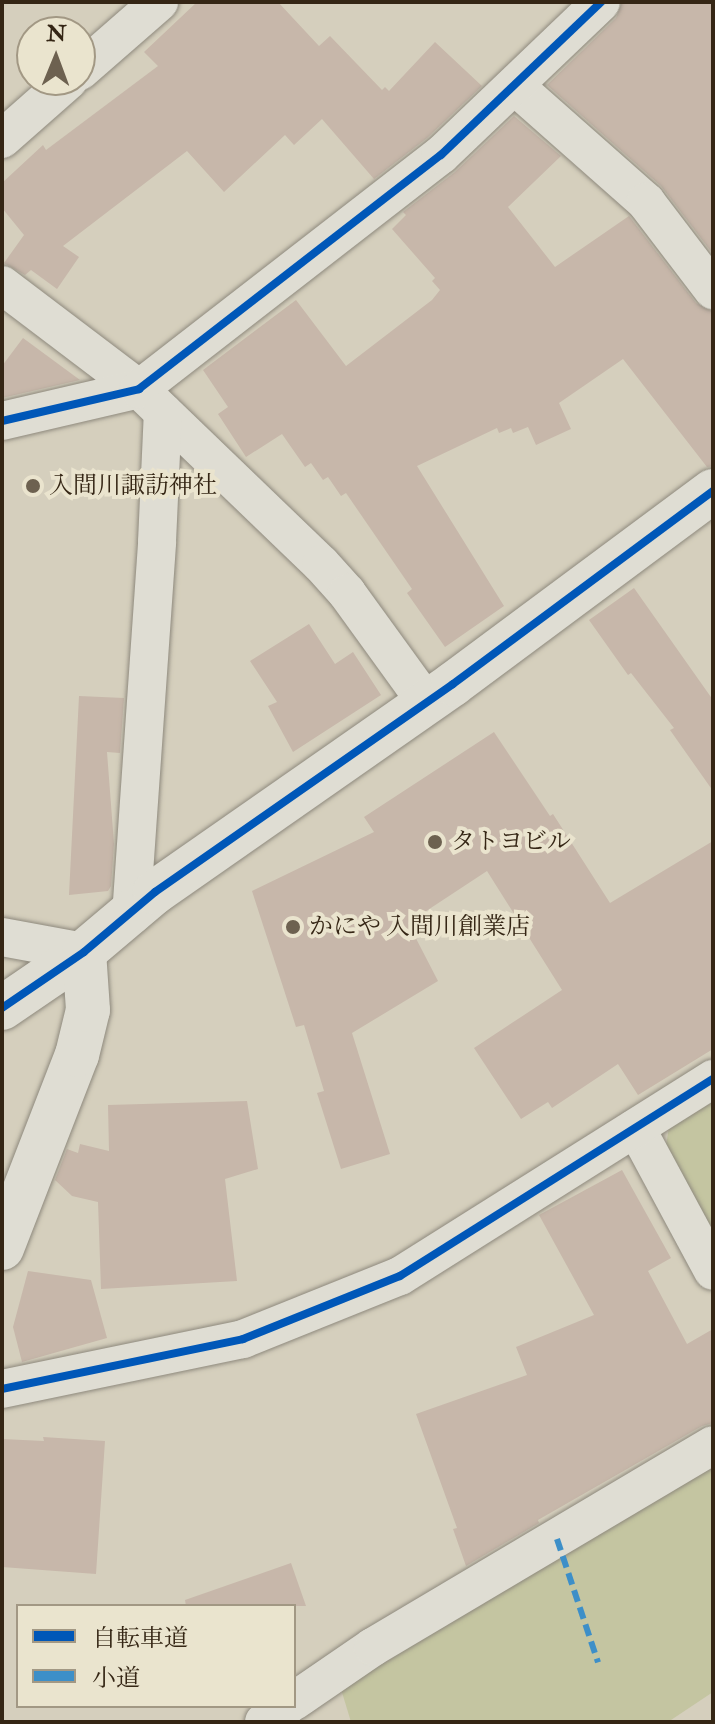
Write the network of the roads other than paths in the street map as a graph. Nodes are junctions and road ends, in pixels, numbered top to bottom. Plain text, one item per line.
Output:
1 (159, 2) edge
2 (601, 2) edge
3 (96, 57) edge
4 (515, 86) junction
5 (51, 96) edge
6 (2, 139) edge
7 (2, 285) edge
8 (713, 290) edge
9 (151, 400) junction
10 (2, 421) edge
11 (713, 491) edge
12 (426, 702) junction
13 (131, 916) junction
14 (2, 937) edge
15 (84, 952) junction
16 (2, 1008) edge
17 (713, 1079) edge
18 (636, 1128) junction
19 (2, 1248) edge
20 (713, 1271) edge
21 (2, 1389) edge
22 (713, 1445) edge
23 (296, 1700) edge
24 (284, 1708) edge
25 (264, 1722) edge

1 - 3 street
2 - 4 street
4 - 8 street
4 - 9 street
5 - 6 street
7 - 9 street
9 - 10 street
9 - 12 street
9 - 13 street
11 - 12 street
12 - 13 street
13 - 15 street
14 - 15 street
15 - 16 street
15 - 19 street
17 - 18 street
18 - 20 street
18 - 21 street
22 - 23 street
24 - 25 street

